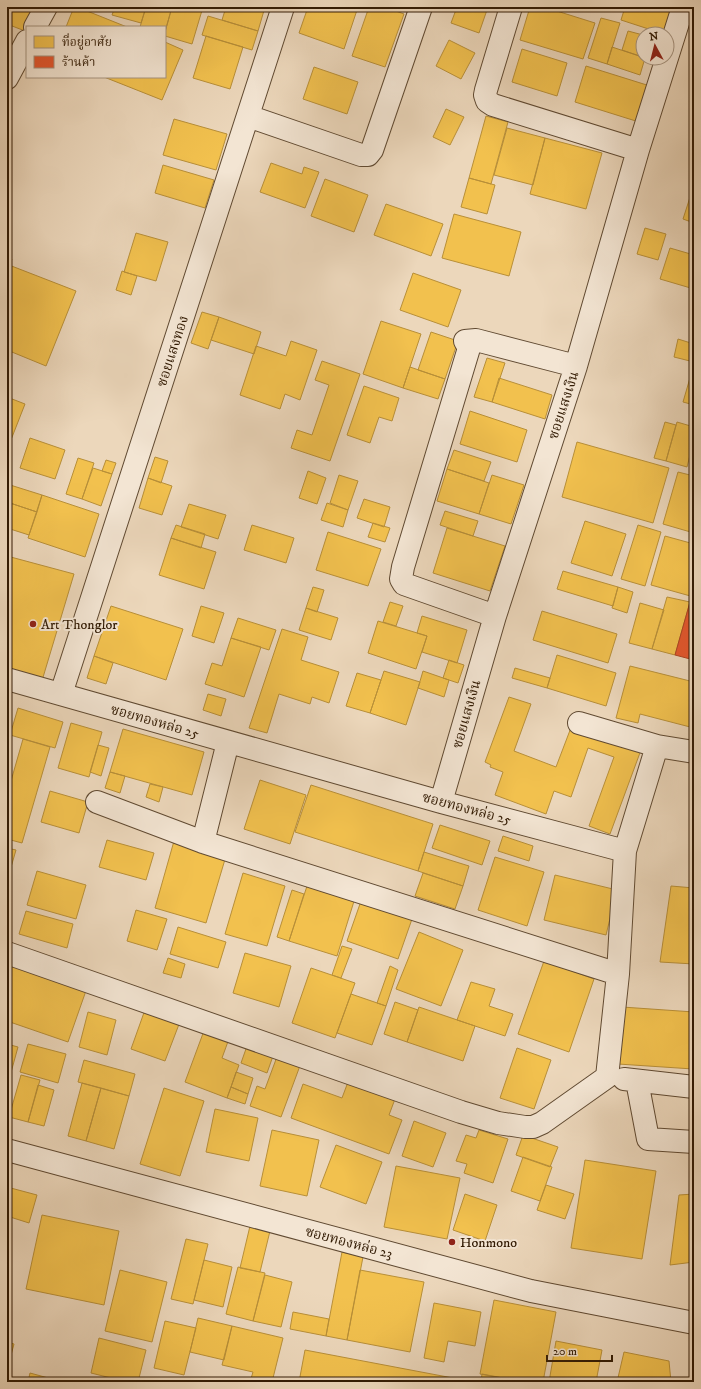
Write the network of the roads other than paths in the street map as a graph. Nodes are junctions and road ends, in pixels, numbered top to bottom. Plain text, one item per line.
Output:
1 (46, 7) edge
2 (283, 7) edge
3 (421, 7) edge
4 (511, 7) edge
5 (683, 7) edge
6 (36, 26) edge
7 (26, 43) edge
8 (7, 78) edge
9 (248, 116) junction
10 (638, 150) junction
11 (576, 366) junction
12 (495, 616) junction
13 (7, 679) edge
14 (60, 694) junction
15 (579, 723) dead end
16 (228, 742) junction
17 (657, 746) junction
18 (694, 752) edge
19 (97, 802) dead end
20 (441, 802) junction
21 (203, 842) junction
22 (625, 851) junction
23 (7, 953) edge
24 (618, 974) junction
25 (607, 1077) junction
26 (638, 1081) junction
27 (694, 1088) edge
28 (694, 1142) edge
29 (7, 1150) edge
30 (694, 1323) edge

1 - 6 street
2 - 9 street, ซอยแสงทอง
3 - 9 street
4 - 10 street
5 - 10 street, ซอยแสงเงิน
7 - 8 street
9 - 14 street, ซอยแสงทอง
10 - 11 street, ซอยแสงเงิน
11 - 12 street, ซอยแสงเงิน
11 - 12 street
12 - 20 street, ซอยแสงเงิน
13 - 14 street, ซอยทองหล่อ 25
14 - 16 street, ซอยทองหล่อ 25
15 - 17 street
16 - 20 street, ซอยทองหล่อ 25
16 - 21 street
17 - 18 street
17 - 22 street
19 - 21 street
20 - 22 street, ซอยทองหล่อ 25
21 - 24 street
22 - 24 street
23 - 25 street
24 - 25 street
25 - 26 street
26 - 27 street
26 - 28 street
29 - 30 street, ซอยทองหล่อ 23

